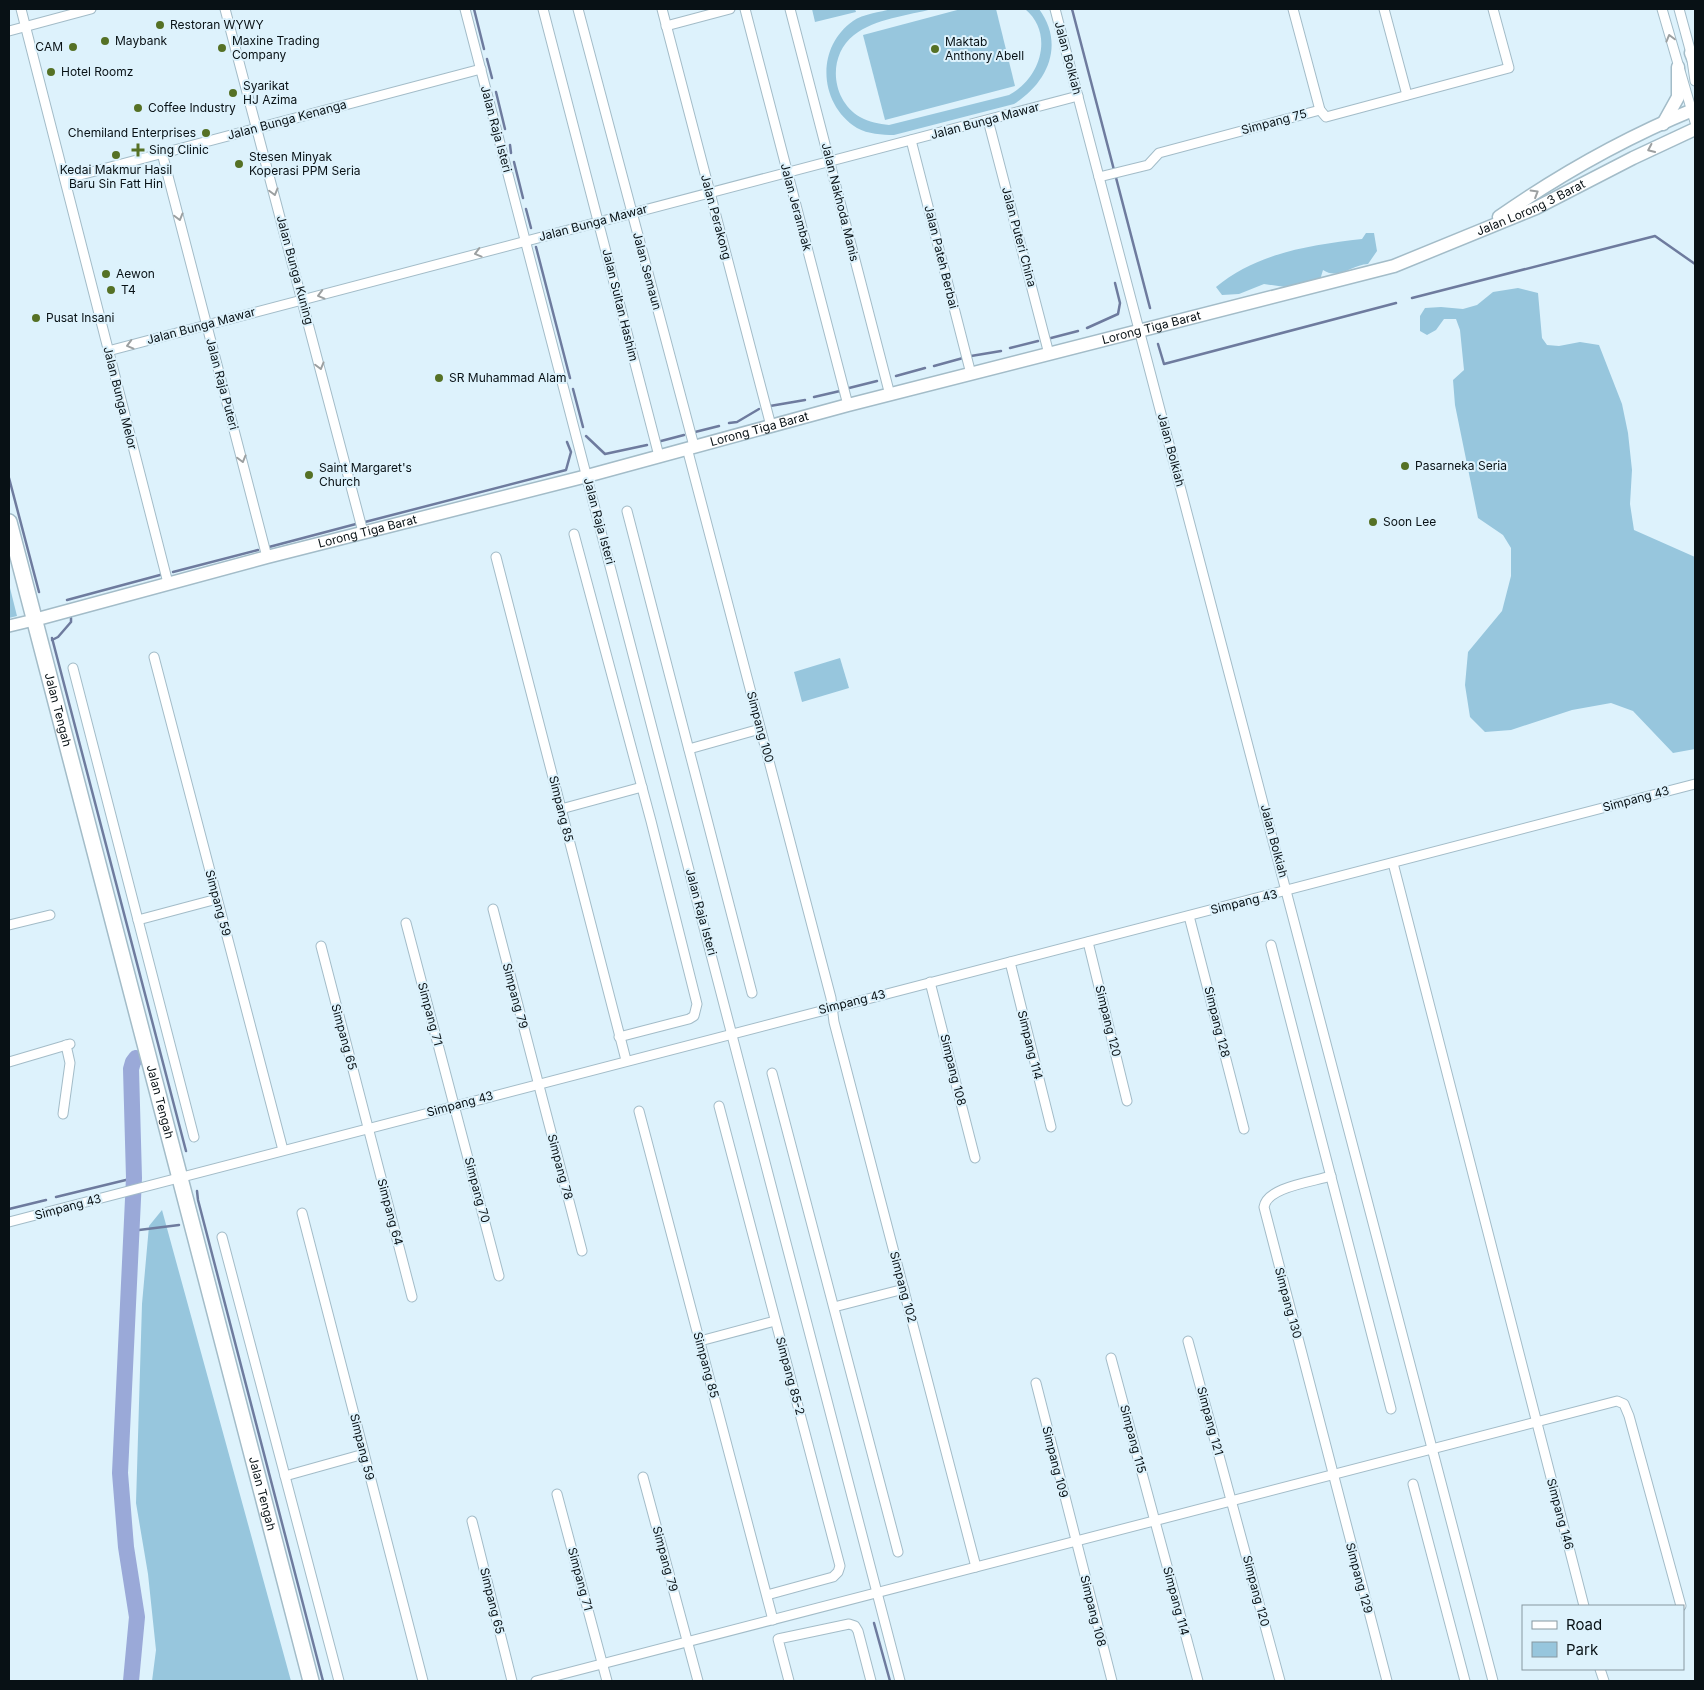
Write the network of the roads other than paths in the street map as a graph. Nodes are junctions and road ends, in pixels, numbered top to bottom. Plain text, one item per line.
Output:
1 (21, 9) edge
2 (91, 9) edge
3 (225, 9) edge
4 (465, 9) edge
5 (543, 9) edge
6 (578, 9) edge
7 (662, 9) edge
8 (730, 9) edge
9 (745, 9) edge
10 (790, 9) edge
11 (1055, 9) edge
12 (1293, 9) edge
13 (1384, 9) edge
14 (1493, 9) edge
15 (1662, 9) edge
16 (1679, 9) edge
17 (666, 26) junction
18 (26, 27) junction
19 (9, 31) edge
20 (1693, 58) edge
21 (1678, 67) junction
22 (481, 69) junction
23 (1695, 81) edge
24 (1407, 95) junction
25 (1078, 96) junction
26 (1320, 110) junction
27 (1694, 114) edge
28 (988, 120) junction
29 (1663, 124) junction
30 (258, 128) junction
31 (1695, 129) edge
32 (911, 140) junction
33 (162, 153) junction
34 (830, 160) junction
35 (787, 172) junction
36 (1104, 176) junction
37 (64, 179) junction
38 (710, 192) junction
39 (631, 213) junction
40 (599, 222) junction
41 (1480, 230) junction
42 (526, 240) junction
43 (303, 300) junction
44 (207, 325) junction
45 (1140, 331) junction
46 (108, 351) junction
47 (1049, 354) junction
48 (971, 374) junction
49 (890, 395) junction
50 (848, 406) junction
51 (771, 426) junction
52 (690, 447) junction
53 (658, 456) junction
54 (587, 476) junction
55 (627, 511) dead end
56 (9, 522) edge
57 (363, 532) junction
58 (574, 534) dead end
59 (267, 557) junction
60 (496, 557) dead end
61 (168, 583) junction
62 (34, 620) junction
63 (9, 626) edge
64 (154, 657) dead end
65 (73, 668) dead end
66 (760, 729) junction
67 (688, 749) junction
68 (1695, 784) edge
69 (642, 787) junction
70 (561, 809) junction
71 (1393, 863) junction
72 (1287, 891) junction
73 (217, 899) junction
74 (493, 909) dead end
75 (50, 915) dead end
76 (1189, 916) junction
77 (138, 920) junction
78 (406, 923) dead end
79 (9, 926) edge
80 (1088, 942) junction
81 (1271, 945) dead end
82 (321, 946) dead end
83 (1010, 962) junction
84 (930, 982) junction
85 (752, 993) dead end
86 (832, 1007) junction
87 (732, 1032) junction
88 (619, 1036) junction
89 (626, 1060) junction
90 (9, 1062) edge
91 (772, 1073) dead end
92 (538, 1083) junction
93 (1127, 1101) dead end
94 (454, 1105) junction
95 (719, 1106) dead end
96 (639, 1111) dead end
97 (63, 1114) dead end
98 (368, 1128) junction
99 (1051, 1128) dead end
100 (1244, 1129) dead end
101 (194, 1137) dead end
102 (283, 1150) junction
103 (975, 1158) dead end
104 (1330, 1176) junction
105 (180, 1177) junction
106 (302, 1213) dead end
107 (9, 1222) edge
108 (222, 1237) dead end
109 (582, 1251) dead end
110 (499, 1276) dead end
111 (904, 1289) junction
112 (412, 1297) dead end
113 (834, 1307) junction
114 (776, 1321) junction
115 (700, 1341) junction
116 (1188, 1341) dead end
117 (1111, 1358) dead end
118 (1036, 1383) dead end
119 (1391, 1409) dead end
120 (1536, 1422) junction
121 (1432, 1448) junction
122 (364, 1454) junction
123 (1332, 1474) junction
124 (285, 1476) junction
125 (643, 1477) dead end
126 (1413, 1484) dead end
127 (557, 1494) dead end
128 (1232, 1500) junction
129 (1154, 1520) junction
130 (472, 1521) dead end
131 (1075, 1541) junction
132 (898, 1552) dead end
133 (976, 1567) junction
134 (876, 1593) junction
135 (767, 1595) junction
136 (1584, 1605) edge
137 (1681, 1605) edge
138 (773, 1620) junction
139 (687, 1642) junction
140 (603, 1664) junction
141 (311, 1681) edge
142 (339, 1681) edge
143 (423, 1681) edge
144 (512, 1681) edge
145 (536, 1681) edge
146 (608, 1681) edge
147 (698, 1681) edge
148 (789, 1681) edge
149 (871, 1681) edge
150 (900, 1681) edge
151 (1112, 1681) edge
152 (1198, 1681) edge
153 (1280, 1681) edge
154 (1387, 1681) edge
155 (1465, 1681) edge
156 (1493, 1681) edge

1 - 18 street, Jalan Bunga Melor
2 - 18 street
3 - 30 street, Jalan Bunga Kuning
4 - 22 street, Jalan Raja Isteri
5 - 40 street, Jalan Sultan Hashim
6 - 39 street, Jalan Semaun
7 - 17 street, Jalan Perakong
8 - 17 street
9 - 35 street, Jalan Jerambak
10 - 34 street, Jalan Nakhoda Manis
11 - 25 street, Jalan Bolkiah
12 - 26 street
13 - 24 street
14 - 24 street, Simpang 75
21 -> 15 street
16 - 20 street
17 - 38 street, Jalan Perakong
18 - 19 street
18 - 37 street, Jalan Bunga Melor
20 - 23 street
21 - 27 street
21 - 29 main road
22 - 30 street, Jalan Bunga Kenanga
22 - 42 street, Jalan Raja Isteri
24 - 26 street, Simpang 75
25 - 28 street, Jalan Bunga Mawar
25 - 36 street, Jalan Bolkiah
26 - 36 street, Simpang 75
27 - 29 main road, Jalan Lorong 3 Barat
28 - 32 street, Jalan Bunga Mawar
28 - 47 street, Jalan Puteri China
41 -> 29 main road, Jalan Lorong 3 Barat
30 - 33 street, Jalan Bunga Kenanga
30 -> 43 street, Jalan Bunga Kuning
31 -> 41 main road, Jalan Lorong 3 Barat
32 - 34 street, Jalan Bunga Mawar
32 - 48 street, Jalan Pateh Berbai
33 - 37 street, Jalan Bunga Kenanga
33 -> 44 street, Jalan Raja Puteri
34 - 35 street, Jalan Bunga Mawar
34 - 49 street, Jalan Nakhoda Manis
35 - 38 street, Jalan Bunga Mawar
35 - 50 street, Jalan Jerambak
36 - 45 street, Jalan Bolkiah
37 - 46 street, Jalan Bunga Melor
38 - 39 street, Jalan Bunga Mawar
38 - 51 street, Jalan Perakong
39 - 40 street, Jalan Bunga Mawar
39 - 52 street, Jalan Semaun
40 - 42 street, Jalan Bunga Mawar
40 - 53 street, Jalan Sultan Hashim
41 - 45 main road, Lorong Tiga Barat
42 -> 43 street, Jalan Bunga Mawar
42 - 54 street, Jalan Raja Isteri
43 - 44 street, Jalan Bunga Mawar
43 -> 57 street, Jalan Bunga Kuning
44 -> 46 street, Jalan Bunga Mawar
44 -> 59 street, Jalan Raja Puteri
45 - 47 main road, Lorong Tiga Barat
45 - 72 street, Jalan Bolkiah
46 - 61 street, Jalan Bunga Melor
47 - 48 main road, Lorong Tiga Barat
48 - 49 main road, Lorong Tiga Barat
49 - 50 main road, Lorong Tiga Barat
50 - 51 main road, Lorong Tiga Barat
51 - 52 main road, Lorong Tiga Barat
52 - 53 main road, Lorong Tiga Barat
52 - 66 street, Simpang 100
53 - 54 main road, Lorong Tiga Barat
54 - 57 main road, Lorong Tiga Barat
54 - 87 street, Jalan Raja Isteri
55 - 67 street
56 - 62 main road, Jalan Tengah
57 - 59 main road, Lorong Tiga Barat
58 - 69 street
59 - 61 main road, Lorong Tiga Barat
60 - 70 street, Simpang 85
61 - 62 main road, Lorong Tiga Barat
62 - 63 street
62 - 105 main road, Jalan Tengah
64 - 73 street, Simpang 59
65 - 77 street
66 - 67 street
66 - 86 street, Simpang 100
67 - 85 street
68 - 71 street, Simpang 43
69 - 70 street
69 - 88 street
70 - 88 street, Simpang 85
71 - 72 street, Simpang 43
71 - 120 street, Simpang 146
72 - 76 street, Simpang 43
72 - 121 street, Jalan Bolkiah
73 - 77 street
73 - 102 street, Simpang 59
74 - 92 street, Simpang 79
75 - 79 street
76 - 80 street, Simpang 43
76 - 100 street, Simpang 128
77 - 101 street
78 - 94 street, Simpang 71
80 - 83 street, Simpang 43
80 - 93 street, Simpang 120
81 - 104 street
82 - 98 street, Simpang 65
83 - 84 street, Simpang 43
83 - 99 street, Simpang 114
84 - 86 street, Simpang 43
84 - 103 street, Simpang 108
86 - 87 street, Simpang 43
86 - 111 street, Simpang 102
87 - 89 street, Simpang 43
87 - 134 street, Jalan Raja Isteri
88 - 89 street, Simpang 85
89 - 92 street, Simpang 43
90 - 97 street
91 - 113 street
92 - 94 street, Simpang 43
92 - 109 street, Simpang 78
94 - 98 street, Simpang 43
94 - 110 street, Simpang 70
95 - 114 street, Simpang 85-2
96 - 115 street, Simpang 85
98 - 102 street, Simpang 43
98 - 112 street, Simpang 64
102 - 105 street, Simpang 43
104 - 119 street
104 - 123 street, Simpang 130
105 - 107 street, Simpang 43
105 - 141 main road, Jalan Tengah
106 - 122 street, Simpang 59
108 - 124 street
111 - 113 street
111 - 133 street, Simpang 102
113 - 132 street
114 - 115 street
114 - 135 street, Simpang 85-2
115 - 135 street, Simpang 85
116 - 128 street, Simpang 121
117 - 129 street, Simpang 115
118 - 131 street, Simpang 109
120 - 121 street
120 - 136 street, Simpang 146
120 - 137 street
121 - 123 street
121 - 156 street, Jalan Bolkiah
122 - 124 street
122 - 143 street, Simpang 59
123 - 128 street
123 - 154 street, Simpang 129
124 - 142 street
125 - 139 street, Simpang 79
126 - 155 street
127 - 140 street, Simpang 71
128 - 129 street
128 - 153 street, Simpang 120
129 - 131 street
129 - 152 street, Simpang 114
130 - 144 street, Simpang 65
131 - 133 street
131 - 151 street, Simpang 108
133 - 134 street
134 - 138 street
134 - 150 street, Jalan Raja Isteri
135 - 138 street, Simpang 85
138 - 139 street
139 - 140 street
139 - 147 street
140 - 145 street
140 - 146 street
148 - 149 street

